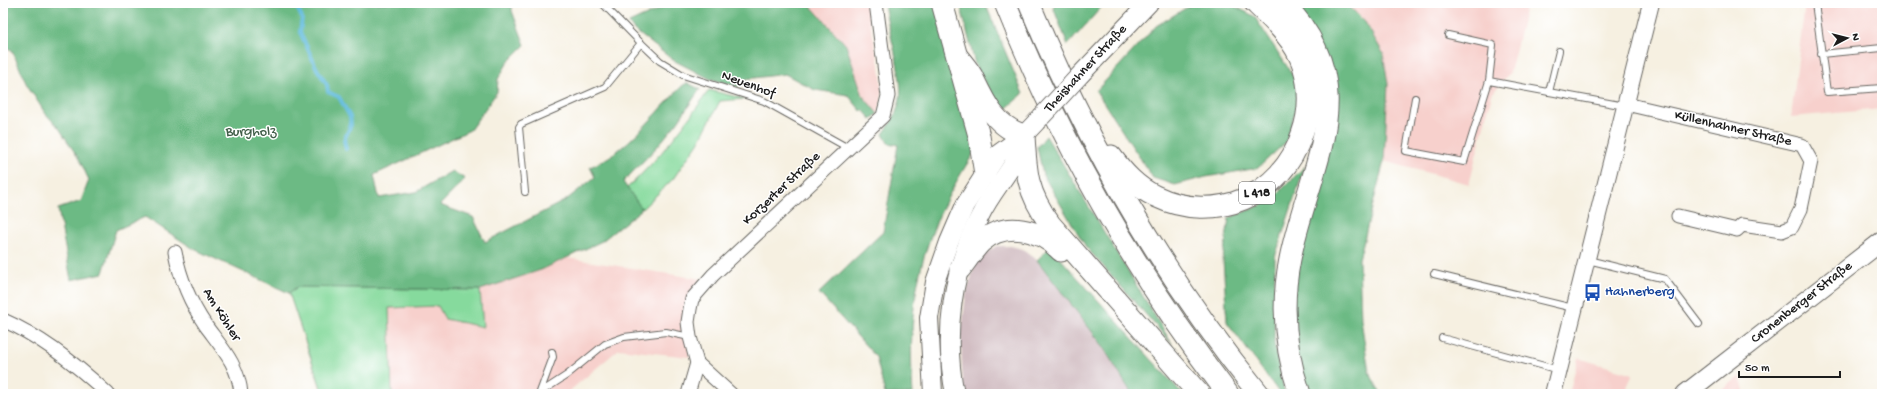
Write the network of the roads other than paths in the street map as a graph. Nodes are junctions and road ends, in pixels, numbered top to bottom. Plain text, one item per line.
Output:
1 (602, 3) edge
2 (876, 3) edge
3 (942, 3) edge
4 (1005, 3) edge
5 (1029, 3) edge
6 (1149, 3) edge
7 (1255, 3) edge
8 (1283, 3) edge
9 (1651, 3) edge
10 (1815, 3) edge
11 (1448, 35) dead end
12 (641, 43) junction
13 (1882, 48) edge
14 (1559, 51) dead end
15 (1821, 54) junction
16 (957, 56) junction
17 (1489, 81) junction
18 (1882, 88) edge
19 (1549, 92) junction
20 (1415, 98) dead end
21 (1625, 105) junction
22 (1076, 109) junction
23 (1024, 135) junction
24 (850, 149) junction
25 (985, 174) junction
26 (525, 192) dead end
27 (1678, 216) dead end
28 (1882, 241) edge
29 (175, 252) dead end
30 (1587, 260) junction
31 (1086, 267) junction
32 (960, 269) junction
33 (1434, 274) dead end
34 (1575, 308) junction
35 (3, 320) edge
36 (1699, 324) dead end
37 (690, 337) junction
38 (1442, 338) dead end
39 (552, 352) dead end
40 (697, 363) junction
41 (1559, 370) junction
42 (540, 393) edge
43 (108, 394) edge
44 (241, 394) edge
45 (688, 394) edge
46 (731, 394) edge
47 (933, 394) edge
48 (955, 394) edge
49 (1199, 394) edge
50 (1228, 394) edge
51 (1259, 394) edge
52 (1300, 394) edge
53 (1553, 394) edge
54 (1685, 394) edge

1 - 12 lane, Neuenhof
2 - 24 street, Korzerter Straße
3 - 16 highway
4 - 50 highway
5 - 22 highway, L 418
6 - 23 main road, Theishahner Straße, bridge
7 - 22 highway, L 418
8 - 52 highway
9 - 21 street
10 - 15 lane
11 - 17 lane
12 - 24 lane, Neuenhof
12 - 26 lane
13 - 15 lane
14 - 19 lane
15 - 18 lane
16 - 23 highway
16 - 25 highway
17 - 19 lane
17 - 20 lane
19 - 21 lane
21 - 27 street, Küllenhahner Straße
21 - 30 street
22 - 51 highway, L 418
23 - 25 main road, Theishahner Straße
23 - 31 highway
23 - 32 main road, Theishahner Straße
24 - 37 street, Korzerter Straße
25 - 47 main road, Theishahner Straße
28 - 54 main road, Cronenberger Straße
29 - 44 street, Am Köhler
30 - 34 street
30 - 36 lane
31 - 32 highway
31 - 49 highway
32 - 48 main road, Theishahner Straße
33 - 34 lane
34 - 41 street
35 - 43 street
37 - 40 street, Korzerter Straße
37 - 42 lane
38 - 41 lane
39 - 42 lane
40 - 45 street
40 - 46 street
41 - 53 street

